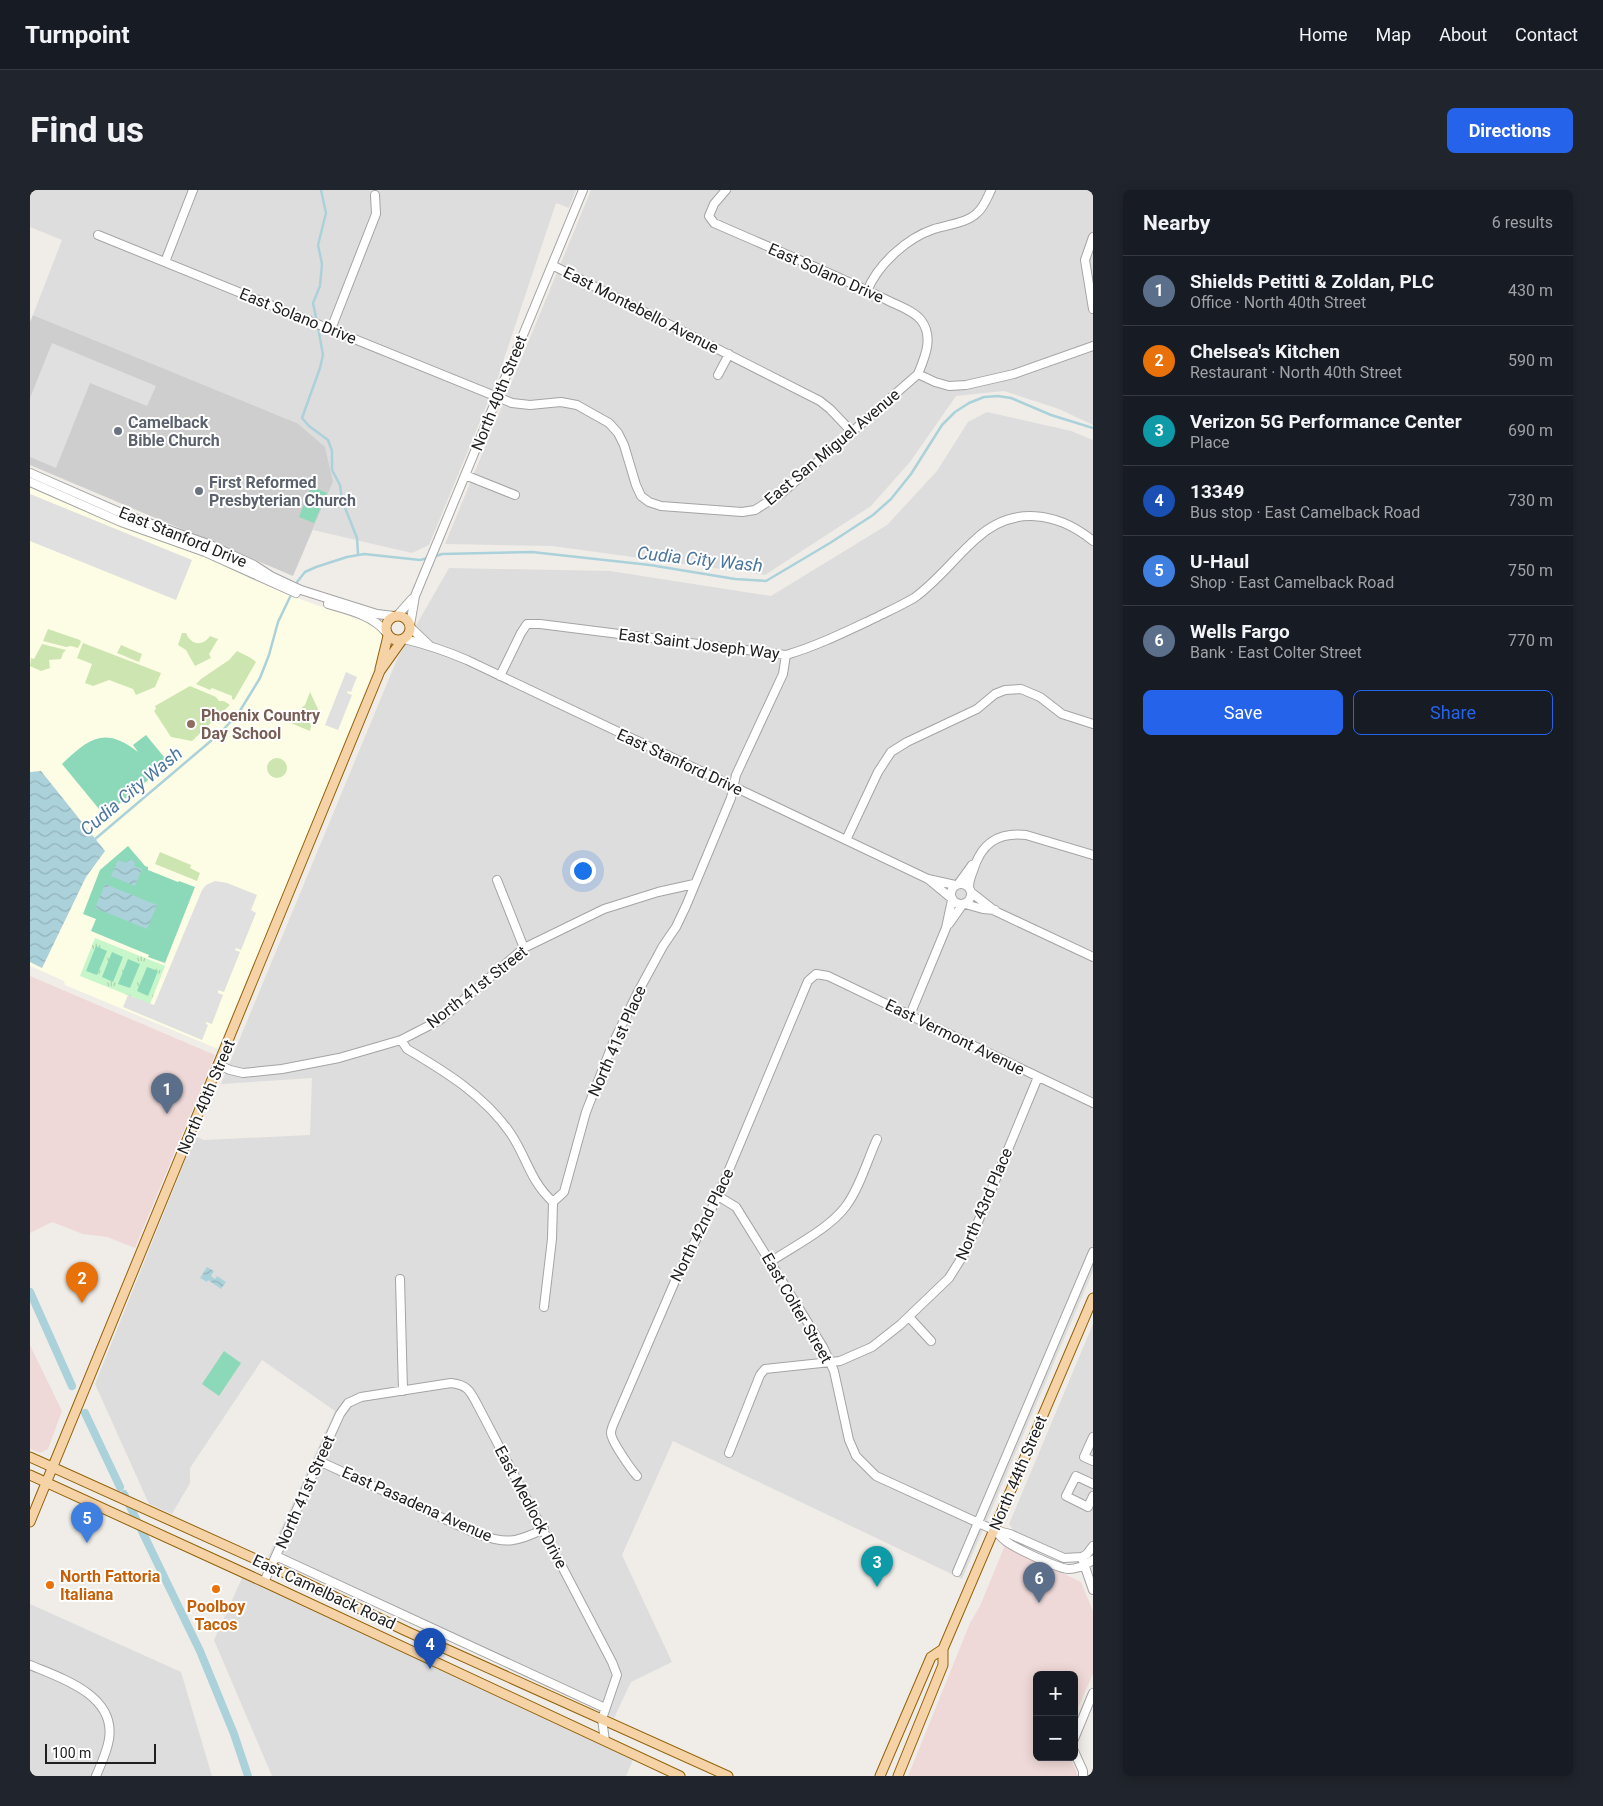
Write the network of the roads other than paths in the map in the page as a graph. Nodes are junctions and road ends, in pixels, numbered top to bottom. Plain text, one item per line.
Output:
1 (193, 190) edge
2 (584, 190) edge
3 (726, 190) edge
4 (991, 190) edge
5 (375, 195) dead end
6 (98, 235) dead end
7 (1093, 237) edge
8 (164, 262) junction
9 (552, 265) junction
10 (867, 290) junction
11 (1093, 309) edge
12 (331, 329) junction
13 (1093, 346) edge
14 (729, 354) junction
15 (918, 374) junction
16 (718, 375) dead end
17 (498, 396) junction
18 (851, 431) junction
19 (30, 473) edge
20 (465, 475) junction
21 (30, 482) edge
22 (515, 495) dead end
23 (1093, 541) edge
24 (415, 596) junction
25 (396, 616) junction
26 (410, 626) junction
27 (387, 634) junction
28 (403, 640) junction
29 (430, 646) junction
30 (786, 655) junction
31 (380, 671) junction
32 (500, 676) junction
33 (1093, 724) edge
34 (734, 787) junction
35 (846, 840) junction
36 (1093, 855) edge
37 (974, 864) junction
38 (928, 879) junction
39 (497, 880) dead end
40 (694, 884) junction
41 (957, 884) junction
42 (970, 890) junction
43 (952, 899) junction
44 (964, 904) junction
45 (995, 910) junction
46 (946, 928) junction
47 (524, 948) junction
48 (1093, 957) edge
49 (816, 974) joint
50 (910, 1015) junction
51 (401, 1040) junction
52 (219, 1065) junction
53 (1038, 1077) junction
54 (1093, 1103) edge
55 (877, 1139) dead end
56 (718, 1196) junction
57 (553, 1202) junction
58 (1093, 1252) edge
59 (770, 1262) junction
60 (400, 1279) dead end
61 (1093, 1298) edge
62 (544, 1307) dead end
63 (909, 1317) junction
64 (931, 1340) dead end
65 (829, 1362) junction
66 (403, 1391) junction
67 (348, 1403) joint
68 (1093, 1437) edge
69 (729, 1453) dead end
70 (30, 1457) edge
71 (319, 1461) junction
72 (1093, 1461) edge
73 (53, 1467) junction
74 (30, 1475) edge
75 (637, 1476) dead end
76 (47, 1482) junction
77 (1093, 1484) edge
78 (1093, 1496) edge
79 (30, 1522) edge
80 (978, 1523) junction
81 (544, 1529) junction
82 (994, 1530) junction
83 (1093, 1546) edge
84 (276, 1556) junction
85 (1093, 1560) edge
86 (1083, 1561) junction
87 (271, 1566) junction
88 (957, 1572) dead end
89 (264, 1582) junction
90 (1093, 1590) edge
91 (943, 1648) junction
92 (30, 1665) edge
93 (1093, 1693) edge
94 (605, 1708) junction
95 (602, 1719) junction
96 (1078, 1729) edge
97 (605, 1741) junction
98 (1078, 1760) edge
99 (96, 1776) edge
100 (680, 1776) edge
101 (728, 1776) edge
102 (880, 1776) edge
103 (898, 1776) edge
104 (1083, 1776) edge

1 - 8 street
2 - 9 street, North 40th Street
3 - 10 street, East Solano Drive
4 - 10 street
5 - 12 street
6 - 8 street, East Solano Drive
7 - 11 street
8 - 12 street, East Solano Drive
9 - 14 street, East Montebello Avenue
9 - 17 street, North 40th Street
10 - 15 street, East Solano Drive
12 - 17 street, East Solano Drive
13 - 15 street
14 - 16 street, East Montebello Avenue
14 - 18 street, East Montebello Avenue
15 - 18 street, East San Miguel Avenue
17 - 18 street, East San Miguel Avenue
17 - 20 street, North 40th Street
19 - 25 street, East Stanford Drive
20 - 22 street
20 - 24 street, North 40th Street
21 - 27 street, East Stanford Drive
23 - 30 street, East Saint Joseph Way
24 - 25 street, North 40th Street
24 - 26 street, North 40th Street
25 - 26 main road
25 - 27 main road
26 - 28 main road
26 - 29 street, East Stanford Drive
27 - 28 main road
27 - 31 main road, North 40th Street
28 - 29 street, East Stanford Drive
28 - 31 main road, North 40th Street
29 - 32 street, East Stanford Drive
30 - 32 street, East Saint Joseph Way
30 - 34 street, North 41st Place
31 - 52 main road, North 40th Street
32 - 34 street, East Stanford Drive
33 - 35 street
34 - 35 street, East Stanford Drive
34 - 40 street, North 41st Place
35 - 38 street, East Stanford Drive
36 - 37 street
37 - 41 street
37 - 42 street
38 - 41 street, East Stanford Drive
38 - 43 street, East Stanford Drive
39 - 47 street
40 - 47 street, North 41st Street
40 - 57 street, North 41st Place
41 - 42 street, East Stanford Drive
41 - 43 street
42 - 44 street
42 - 45 street, East Stanford Drive
43 - 44 street, East Stanford Drive
43 - 46 street
44 - 45 street, East Stanford Drive
44 - 46 street
45 - 48 street, East Stanford Drive
46 - 50 street
47 - 51 street, North 41st Street
49 - 50 street, East Vermont Avenue
49 - 56 street, North 42nd Place
50 - 53 street, East Vermont Avenue
51 - 52 street
51 - 57 street
52 - 73 main road, North 40th Street
53 - 54 street, East Vermont Avenue
53 - 63 street, North 43rd Place
55 - 59 street
56 - 59 street, East Colter Street
56 - 75 street, North 42nd Place
57 - 62 street
58 - 80 street, North 44th Street
59 - 65 street, East Colter Street
60 - 66 street
61 - 82 main road, North 44th Street
63 - 64 street
63 - 65 street, North 43rd Place
65 - 69 street, North 43rd Place
65 - 80 street, East Colter Street
66 - 67 street, East Medlock Drive
66 - 81 street, East Medlock Drive
67 - 71 street, North 41st Street
68 - 72 street
70 - 73 main road, East Camelback Road
71 - 81 street, East Pasadena Avenue
71 - 84 street, North 41st Street
73 - 76 main road, North 40th Street
73 - 87 main road, East Camelback Road
74 - 76 main road, East Camelback Road
76 - 79 main road, North 40th Street
76 - 89 main road, East Camelback Road
77 - 78 street
80 - 82 street, East Colter Street
80 - 88 street, North 44th Street
81 - 94 street, East Medlock Drive
82 - 86 street, East Colter Street
82 - 91 main road, North 44th Street
83 - 86 street
84 - 87 street, North 41st Street
84 - 94 street, East Camelback Road
85 - 86 street
86 - 90 street
87 - 89 street, North 41st Street
87 - 95 main road, East Camelback Road
89 - 97 main road, East Camelback Road
91 - 102 main road, North 44th Street
91 - 103 main road, North 44th Street
92 - 99 street
93 - 96 street
94 - 95 street, East Medlock Drive
95 - 97 street, East Medlock Drive
95 - 101 main road, East Camelback Road
97 - 100 main road, East Camelback Road
98 - 104 street

